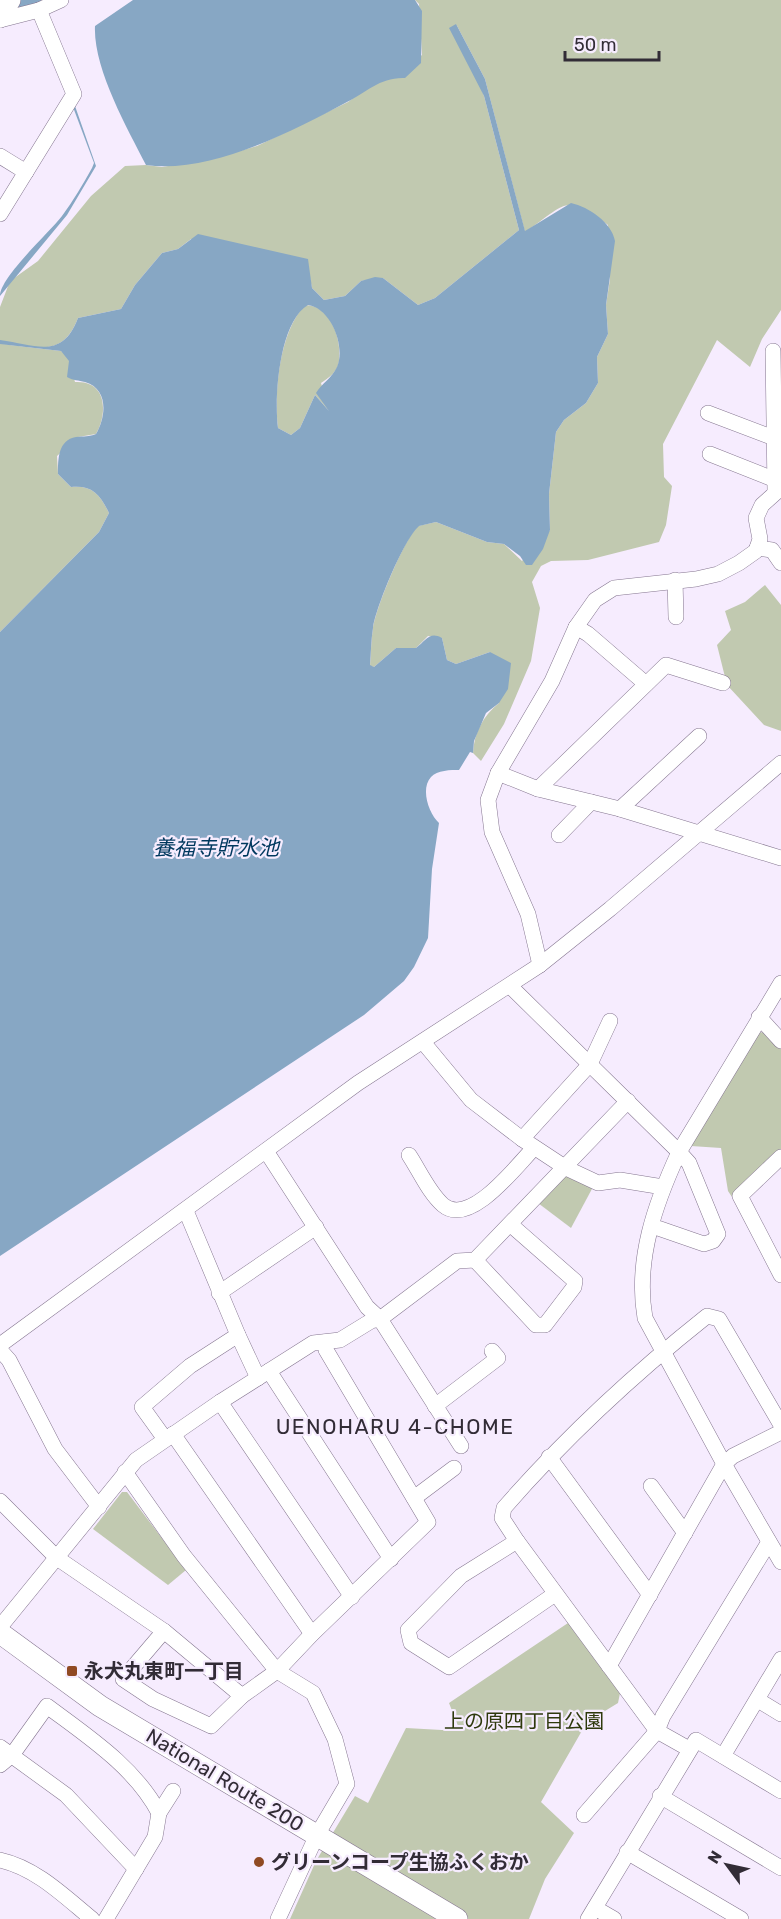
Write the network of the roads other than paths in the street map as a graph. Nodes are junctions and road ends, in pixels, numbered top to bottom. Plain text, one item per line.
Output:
1 (10, 0) edge
2 (61, 0) edge
3 (39, 10) junction
4 (0, 18) edge
5 (0, 156) edge
6 (26, 172) junction
7 (0, 214) edge
8 (773, 351) dead end
9 (708, 412) dead end
10 (774, 438) junction
11 (710, 454) dead end
12 (777, 486) edge
13 (757, 548) junction
14 (781, 562) edge
15 (675, 580) junction
16 (676, 617) dead end
17 (576, 627) junction
18 (723, 682) dead end
19 (646, 684) junction
20 (699, 736) dead end
21 (781, 763) edge
22 (498, 772) junction
23 (538, 789) junction
24 (591, 802) junction
25 (620, 809) junction
26 (700, 832) junction
27 (559, 835) dead end
28 (781, 858) edge
29 (540, 965) junction
30 (781, 983) edge
31 (510, 986) junction
32 (759, 1017) junction
33 (610, 1021) dead end
34 (781, 1041) edge
35 (423, 1042) junction
36 (590, 1064) junction
37 (628, 1101) junction
38 (528, 1143) junction
39 (266, 1151) junction
40 (680, 1152) junction
41 (409, 1155) dead end
42 (781, 1157) edge
43 (566, 1168) junction
44 (663, 1188) junction
45 (186, 1211) junction
46 (511, 1225) junction
47 (652, 1226) junction
48 (315, 1227) junction
49 (475, 1260) junction
50 (781, 1275) edge
51 (219, 1293) junction
52 (380, 1319) junction
53 (544, 1325) junction
54 (238, 1335) junction
55 (533, 1339) dead end
56 (325, 1342) junction
57 (0, 1345) edge
58 (0, 1350) edge
59 (663, 1351) junction
60 (497, 1358) dead end
61 (264, 1375) junction
62 (220, 1402) junction
63 (435, 1406) junction
64 (781, 1425) edge
65 (781, 1432) edge
66 (169, 1437) junction
67 (461, 1446) dead end
68 (549, 1456) junction
69 (724, 1464) junction
70 (454, 1468) dead end
71 (125, 1472) junction
72 (651, 1486) dead end
73 (414, 1498) junction
74 (0, 1501) edge
75 (99, 1507) junction
76 (685, 1533) junction
77 (517, 1541) junction
78 (769, 1542) junction
79 (57, 1558) junction
80 (391, 1559) junction
81 (781, 1562) edge
82 (555, 1594) junction
83 (650, 1595) junction
84 (352, 1597) junction
85 (0, 1627) edge
86 (164, 1631) junction
87 (0, 1633) edge
88 (312, 1634) junction
89 (781, 1659) edge
90 (609, 1666) junction
91 (277, 1671) junction
92 (242, 1696) junction
93 (758, 1700) junction
94 (781, 1714) edge
95 (657, 1731) junction
96 (689, 1749) junction
97 (4, 1756) edge
98 (723, 1756) junction
99 (173, 1791) dead end
100 (781, 1791) edge
101 (660, 1796) junction
102 (159, 1813) junction
103 (584, 1815) dead end
104 (324, 1839) junction
105 (627, 1852) junction
106 (0, 1860) edge
107 (781, 1868) edge
108 (136, 1869) junction
109 (591, 1913) edge
110 (92, 1919) edge
111 (106, 1919) edge
112 (278, 1919) edge
113 (457, 1919) edge
114 (614, 1919) edge
115 (741, 1919) edge

1 - 4 highway
2 - 3 street
3 - 4 street
3 - 6 street
5 - 6 street
6 - 7 street
8 - 10 street
9 - 10 street
10 - 12 street
11 - 12 street
12 - 13 street
13 - 14 street
13 - 15 street
15 - 16 street
15 - 17 street
17 - 19 street
17 - 22 street
18 - 19 street
19 - 23 street
20 - 25 street
21 - 26 street
22 - 23 street
22 - 29 street
23 - 24 street
24 - 25 street
24 - 27 street
25 - 26 street
26 - 28 street
26 - 29 street
29 - 31 street
30 - 32 street
31 - 35 street
31 - 36 street
32 - 34 street
32 - 40 street
33 - 36 street
35 - 38 street
35 - 39 street
36 - 37 street
36 - 38 street
37 - 40 street
37 - 43 street
38 - 41 street
38 - 43 street
39 - 45 street
39 - 48 street
40 - 44 street
40 - 47 street
42 - 50 street
43 - 44 street
43 - 46 street
44 - 47 street
45 - 51 street
45 - 57 street
46 - 49 street
46 - 53 street
47 - 59 street
48 - 51 street
48 - 52 street
49 - 52 street
49 - 53 street
51 - 54 street
52 - 56 street
52 - 63 street
53 - 55 street
54 - 61 street
54 - 66 street
56 - 61 street
56 - 73 street
58 - 75 street
59 - 64 street
59 - 68 street
59 - 69 street
60 - 63 street
61 - 62 street
61 - 80 street
62 - 66 street
62 - 84 street
63 - 67 street
65 - 69 street
66 - 71 street
66 - 88 street
68 - 77 street
68 - 83 street
69 - 76 street
69 - 78 street
70 - 73 street
71 - 75 street
71 - 91 street
72 - 76 street
73 - 80 street
74 - 79 street
75 - 79 street
76 - 83 street
77 - 82 street
77 - 82 street
78 - 81 street
78 - 95 street
79 - 85 street
79 - 86 street
80 - 84 street
82 - 90 street
83 - 90 street
84 - 88 street
86 - 92 street
86 - 92 street
87 - 104 highway, National Route 200
88 - 91 street
89 - 93 street
90 - 95 street
91 - 92 street
91 - 104 street
93 - 94 street
93 - 98 street
95 - 96 street
95 - 103 street
96 - 98 street
96 - 101 street
97 - 102 street
97 - 108 street
98 - 100 street
99 - 102 street
101 - 105 street
101 - 107 street
102 - 108 street
104 - 112 street
104 - 113 highway, National Route 200
105 - 109 street
105 - 115 street
106 - 110 street
108 - 111 street
109 - 114 street

